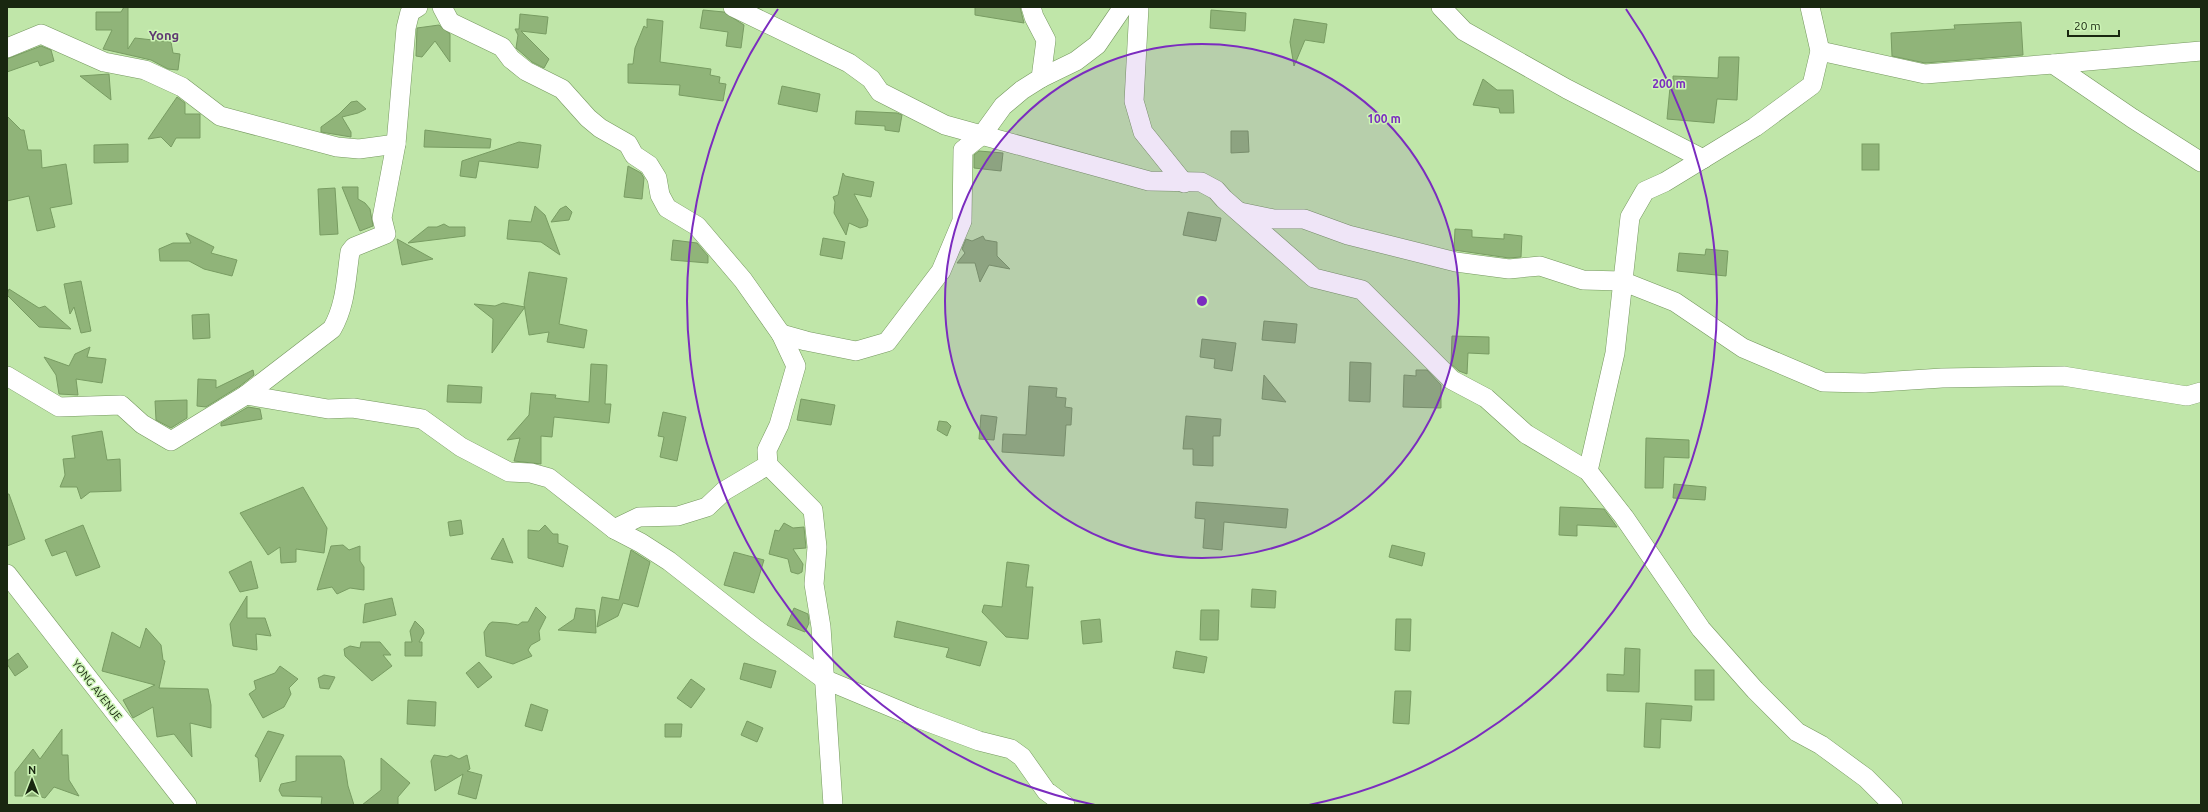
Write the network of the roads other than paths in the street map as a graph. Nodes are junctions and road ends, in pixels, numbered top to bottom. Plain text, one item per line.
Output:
1 (418, 7) edge
2 (442, 7) edge
3 (733, 7) edge
4 (1031, 7) edge
5 (1123, 7) edge
6 (1139, 7) edge
7 (1441, 7) edge
8 (1810, 7) edge
9 (7, 48) edge
10 (1820, 51) junction
11 (2201, 51) edge
12 (2053, 64) junction
13 (1041, 78) junction
14 (982, 135) junction
15 (396, 144) junction
16 (1703, 159) junction
17 (2201, 162) edge
18 (1184, 183) junction
19 (1239, 211) junction
20 (1622, 281) junction
21 (781, 334) junction
22 (7, 376) edge
23 (2201, 392) edge
24 (246, 395) junction
25 (768, 465) junction
26 (1588, 471) junction
27 (614, 530) junction
28 (7, 574) edge
29 (824, 679) junction
30 (187, 805) edge
31 (833, 805) edge
32 (1065, 805) edge
33 (1893, 805) edge

1 - 15 street
2 - 21 street
3 - 14 street
4 - 13 street
5 - 13 street
6 - 18 street
7 - 16 street
8 - 10 street
9 - 15 street
10 - 12 street
10 - 16 street
11 - 12 street
12 - 17 street
13 - 14 street
14 - 18 street
14 - 21 street
15 - 24 street
16 - 20 street
18 - 19 street
19 - 20 street
19 - 26 street
20 - 23 street
20 - 26 street
21 - 25 street
22 - 24 street
24 - 27 street
25 - 27 street
25 - 29 street
26 - 33 street
27 - 29 street
28 - 30 street, YONG AVENUE
29 - 31 street
29 - 32 street

